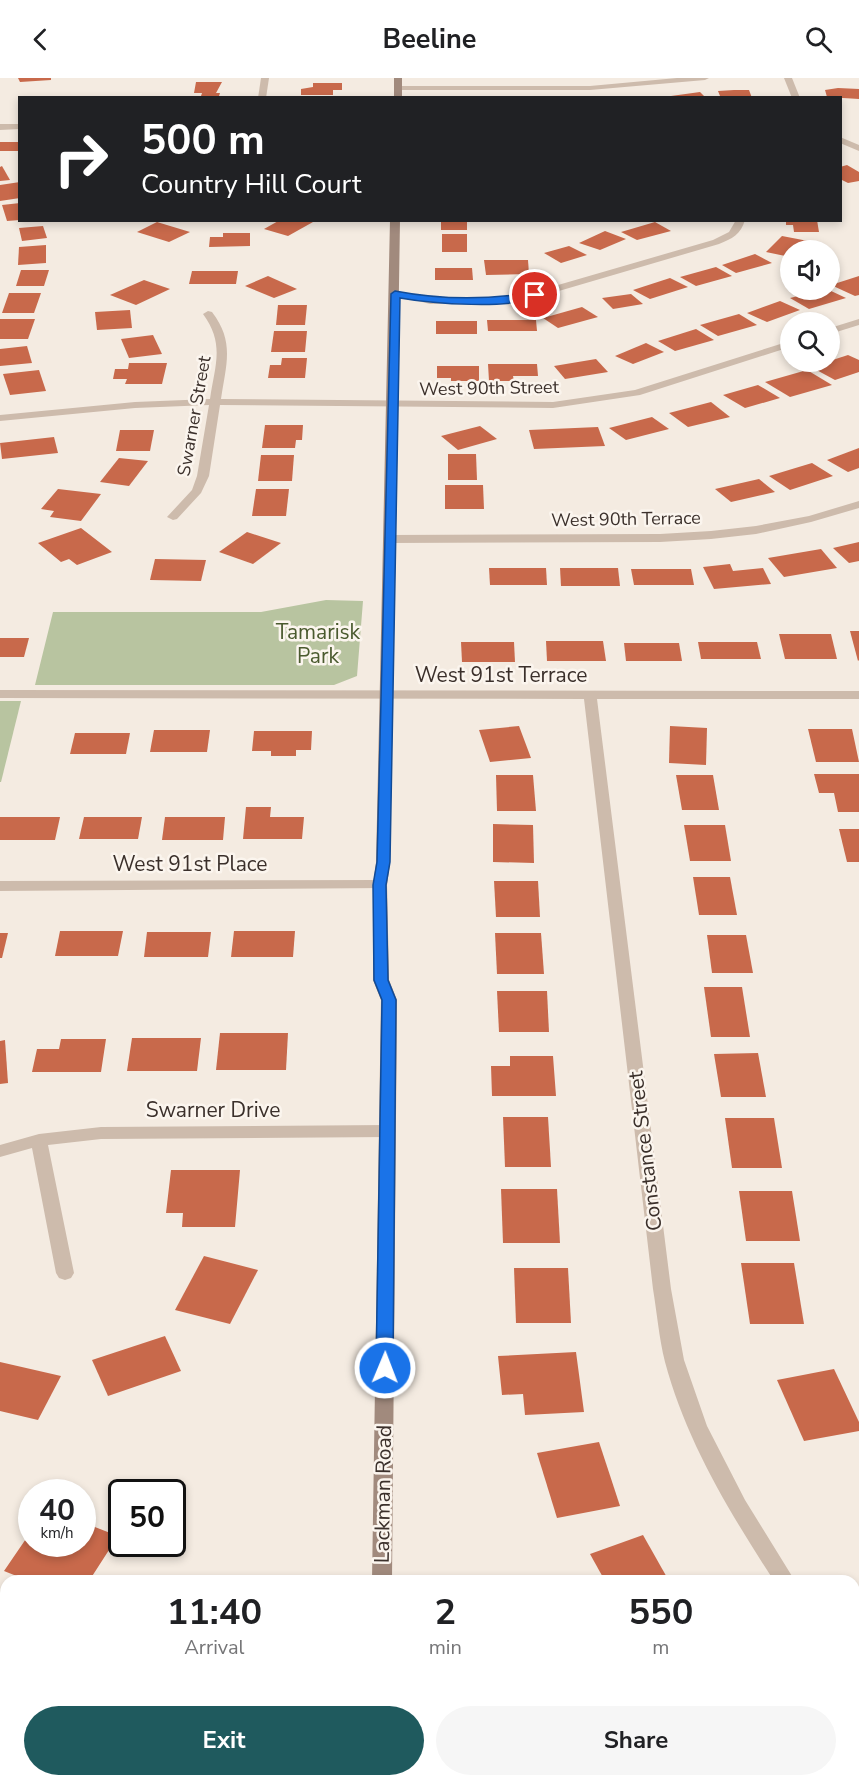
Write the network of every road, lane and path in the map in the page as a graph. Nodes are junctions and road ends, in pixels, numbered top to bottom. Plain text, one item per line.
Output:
1 (265, 78) edge
2 (398, 78) edge
3 (705, 78) edge
4 (788, 78) edge
5 (398, 93) edge
6 (262, 96) edge
7 (795, 96) edge
8 (18, 126) edge
9 (0, 127) edge
10 (842, 141) edge
11 (859, 148) edge
12 (395, 222) edge
13 (741, 222) edge
14 (395, 294) junction
15 (208, 315) dead end
16 (859, 322) edge
17 (840, 328) edge
18 (780, 347) edge
19 (215, 402) junction
20 (392, 405) junction
21 (0, 418) edge
22 (859, 504) edge
23 (172, 517) dead end
24 (389, 539) junction
25 (0, 694) edge
26 (387, 694) junction
27 (591, 695) junction
28 (859, 695) edge
29 (380, 885) junction
30 (0, 886) edge
31 (388, 1131) junction
32 (39, 1140) junction
33 (0, 1151) edge
34 (65, 1273) dead end
35 (382, 1575) edge
36 (781, 1575) edge

1 - 6 street
2 - 5 main road
3 - 5 street
4 - 7 street
8 - 9 street
10 - 11 street
12 - 14 main road, Lackman Road
13 - 14 street
14 - 20 main road, Lackman Road
15 - 19 street, Swarner Street
16 - 17 street
18 - 20 street, West 90th Street
19 - 20 street, West 90th Street
19 - 21 street, West 90th Street
19 - 23 street, Swarner Street
20 - 24 main road, Lackman Road
22 - 24 street, West 90th Terrace
24 - 26 main road, Lackman Road
25 - 26 street, West 91st Terrace
26 - 27 street, West 91st Terrace
26 - 29 main road, Lackman Road
27 - 28 street, West 91st Terrace
27 - 36 street, Constance Street
29 - 30 street, West 91st Place
29 - 31 main road, Lackman Road
31 - 32 street, Swarner Drive
31 - 35 main road, Lackman Road
32 - 33 street, Swarner Drive
32 - 34 street

